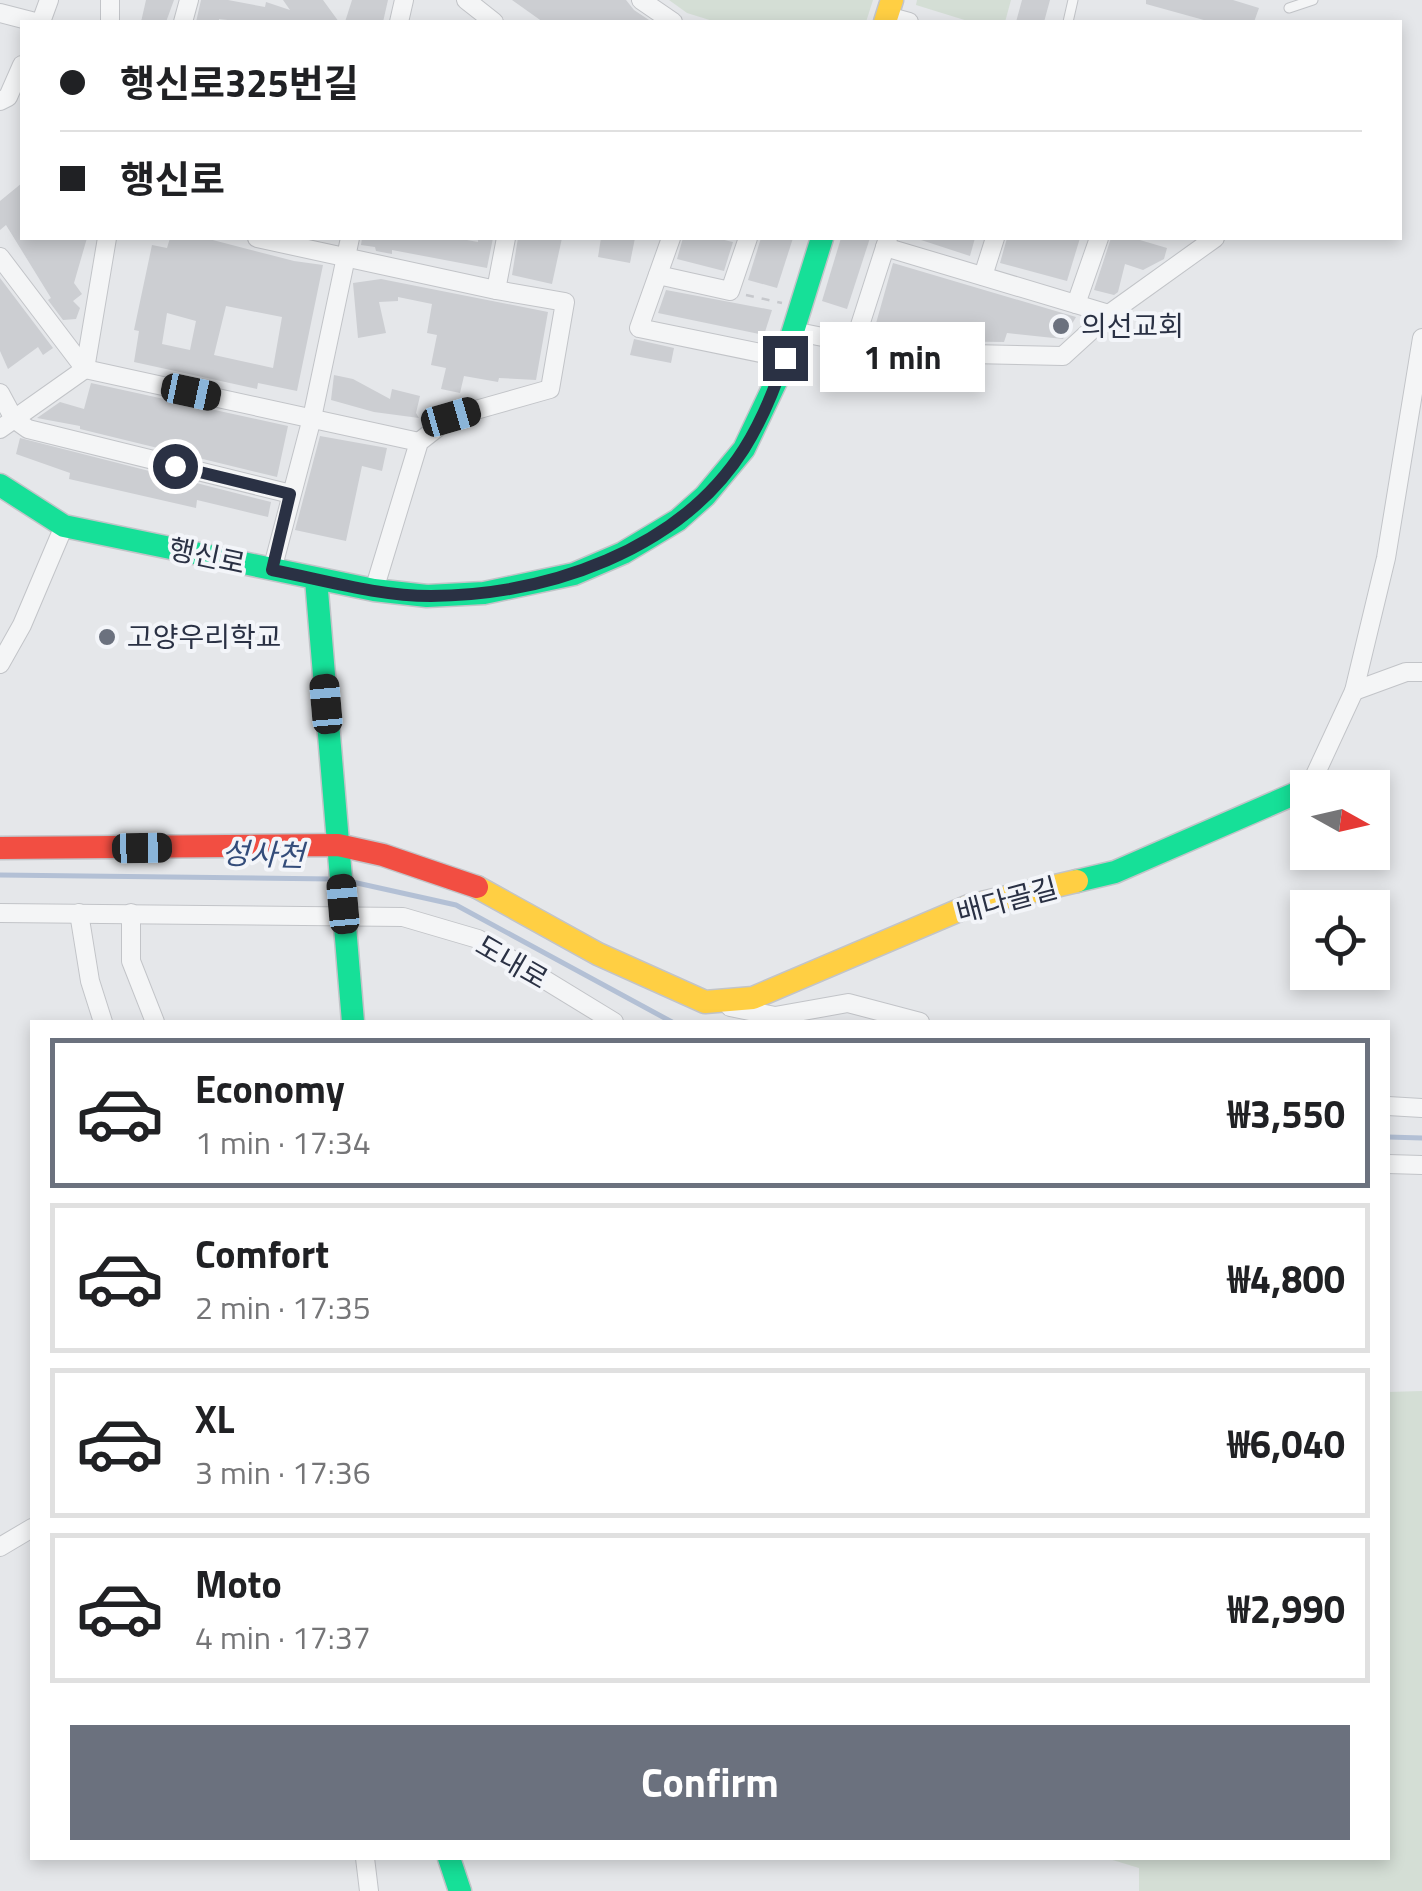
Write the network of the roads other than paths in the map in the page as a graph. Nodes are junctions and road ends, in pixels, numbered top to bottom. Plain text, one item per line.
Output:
1 (466, 0) edge
2 (642, 0) edge
3 (1313, 0) edge
4 (1286, 4) edge
5 (0, 13) edge
6 (30, 20) edge
7 (491, 20) edge
8 (670, 20) edge
9 (20, 69) edge
10 (0, 101) edge
11 (107, 240) edge
12 (266, 240) edge
13 (350, 240) edge
14 (506, 240) edge
15 (670, 240) edge
16 (747, 240) edge
17 (821, 240) edge
18 (994, 240) edge
19 (1098, 240) edge
20 (1212, 240) edge
21 (887, 242) edge
22 (0, 257) edge
23 (345, 258) junction
24 (658, 275) junction
25 (983, 276) junction
26 (496, 290) junction
27 (1076, 304) junction
28 (1109, 314) junction
29 (793, 331) junction
30 (1422, 338) edge
31 (854, 344) junction
32 (785, 358) junction
33 (85, 369) junction
34 (0, 394) edge
35 (312, 418) junction
36 (7, 424) edge
37 (419, 442) junction
38 (0, 484) edge
39 (290, 494) junction
40 (64, 526) junction
41 (272, 570) junction
42 (316, 579) junction
43 (374, 590) junction
44 (0, 664) edge
45 (1422, 672) edge
46 (1354, 691) junction
47 (1317, 770) edge
48 (1290, 796) edge
49 (0, 848) edge
50 (339, 851) junction
51 (344, 909) junction
52 (0, 913) edge
53 (80, 913) junction
54 (131, 914) junction
55 (705, 1002) junction
56 (102, 1020) edge
57 (155, 1020) edge
58 (354, 1020) edge
59 (611, 1020) edge
60 (913, 1020) edge
61 (1390, 1106) edge
62 (1422, 1108) edge
63 (1390, 1164) edge
64 (1422, 1165) edge
65 (30, 1529) edge
66 (0, 1546) edge
67 (365, 1860) edge
68 (450, 1860) edge
69 (369, 1891) edge
70 (460, 1891) edge

1 - 7 street
2 - 8 street
3 - 4 lane
5 - 6 street
9 - 10 street
11 - 33 street
12 - 23 street
13 - 23 street
14 - 26 street
15 - 24 street
16 - 24 street
17 - 29 street, 행신로
18 - 25 street
19 - 27 street
20 - 28 street
21 - 25 street
21 - 31 street
22 - 33 street
23 - 26 street
23 - 35 street
24 - 32 street
25 - 27 street
26 - 37 street
27 - 28 street
28 - 31 street
29 - 31 street
29 - 32 street, 행신로
30 - 46 street, 배다골길
32 - 43 street, 행신로
33 - 35 street
33 - 36 street
34 - 36 street
35 - 37 street
35 - 39 street
36 - 39 street
37 - 43 street
38 - 40 street, 행신로
39 - 41 street
40 - 41 street, 행신로
40 - 44 street
41 - 42 street, 행신로
42 - 43 street, 행신로
42 - 50 street
45 - 46 street
46 - 47 street, 배다골길
48 - 55 street, 배다골길
49 - 50 street, 배다골길
50 - 51 street
50 - 55 street, 배다골길
51 - 54 street, 도내로
51 - 58 street
51 - 59 street, 도내로
52 - 53 street, 도내로
53 - 54 street, 도내로
53 - 56 street
54 - 57 street
55 - 60 street, 배다골길
61 - 62 street
63 - 64 street
65 - 66 street
67 - 69 street
68 - 70 street

